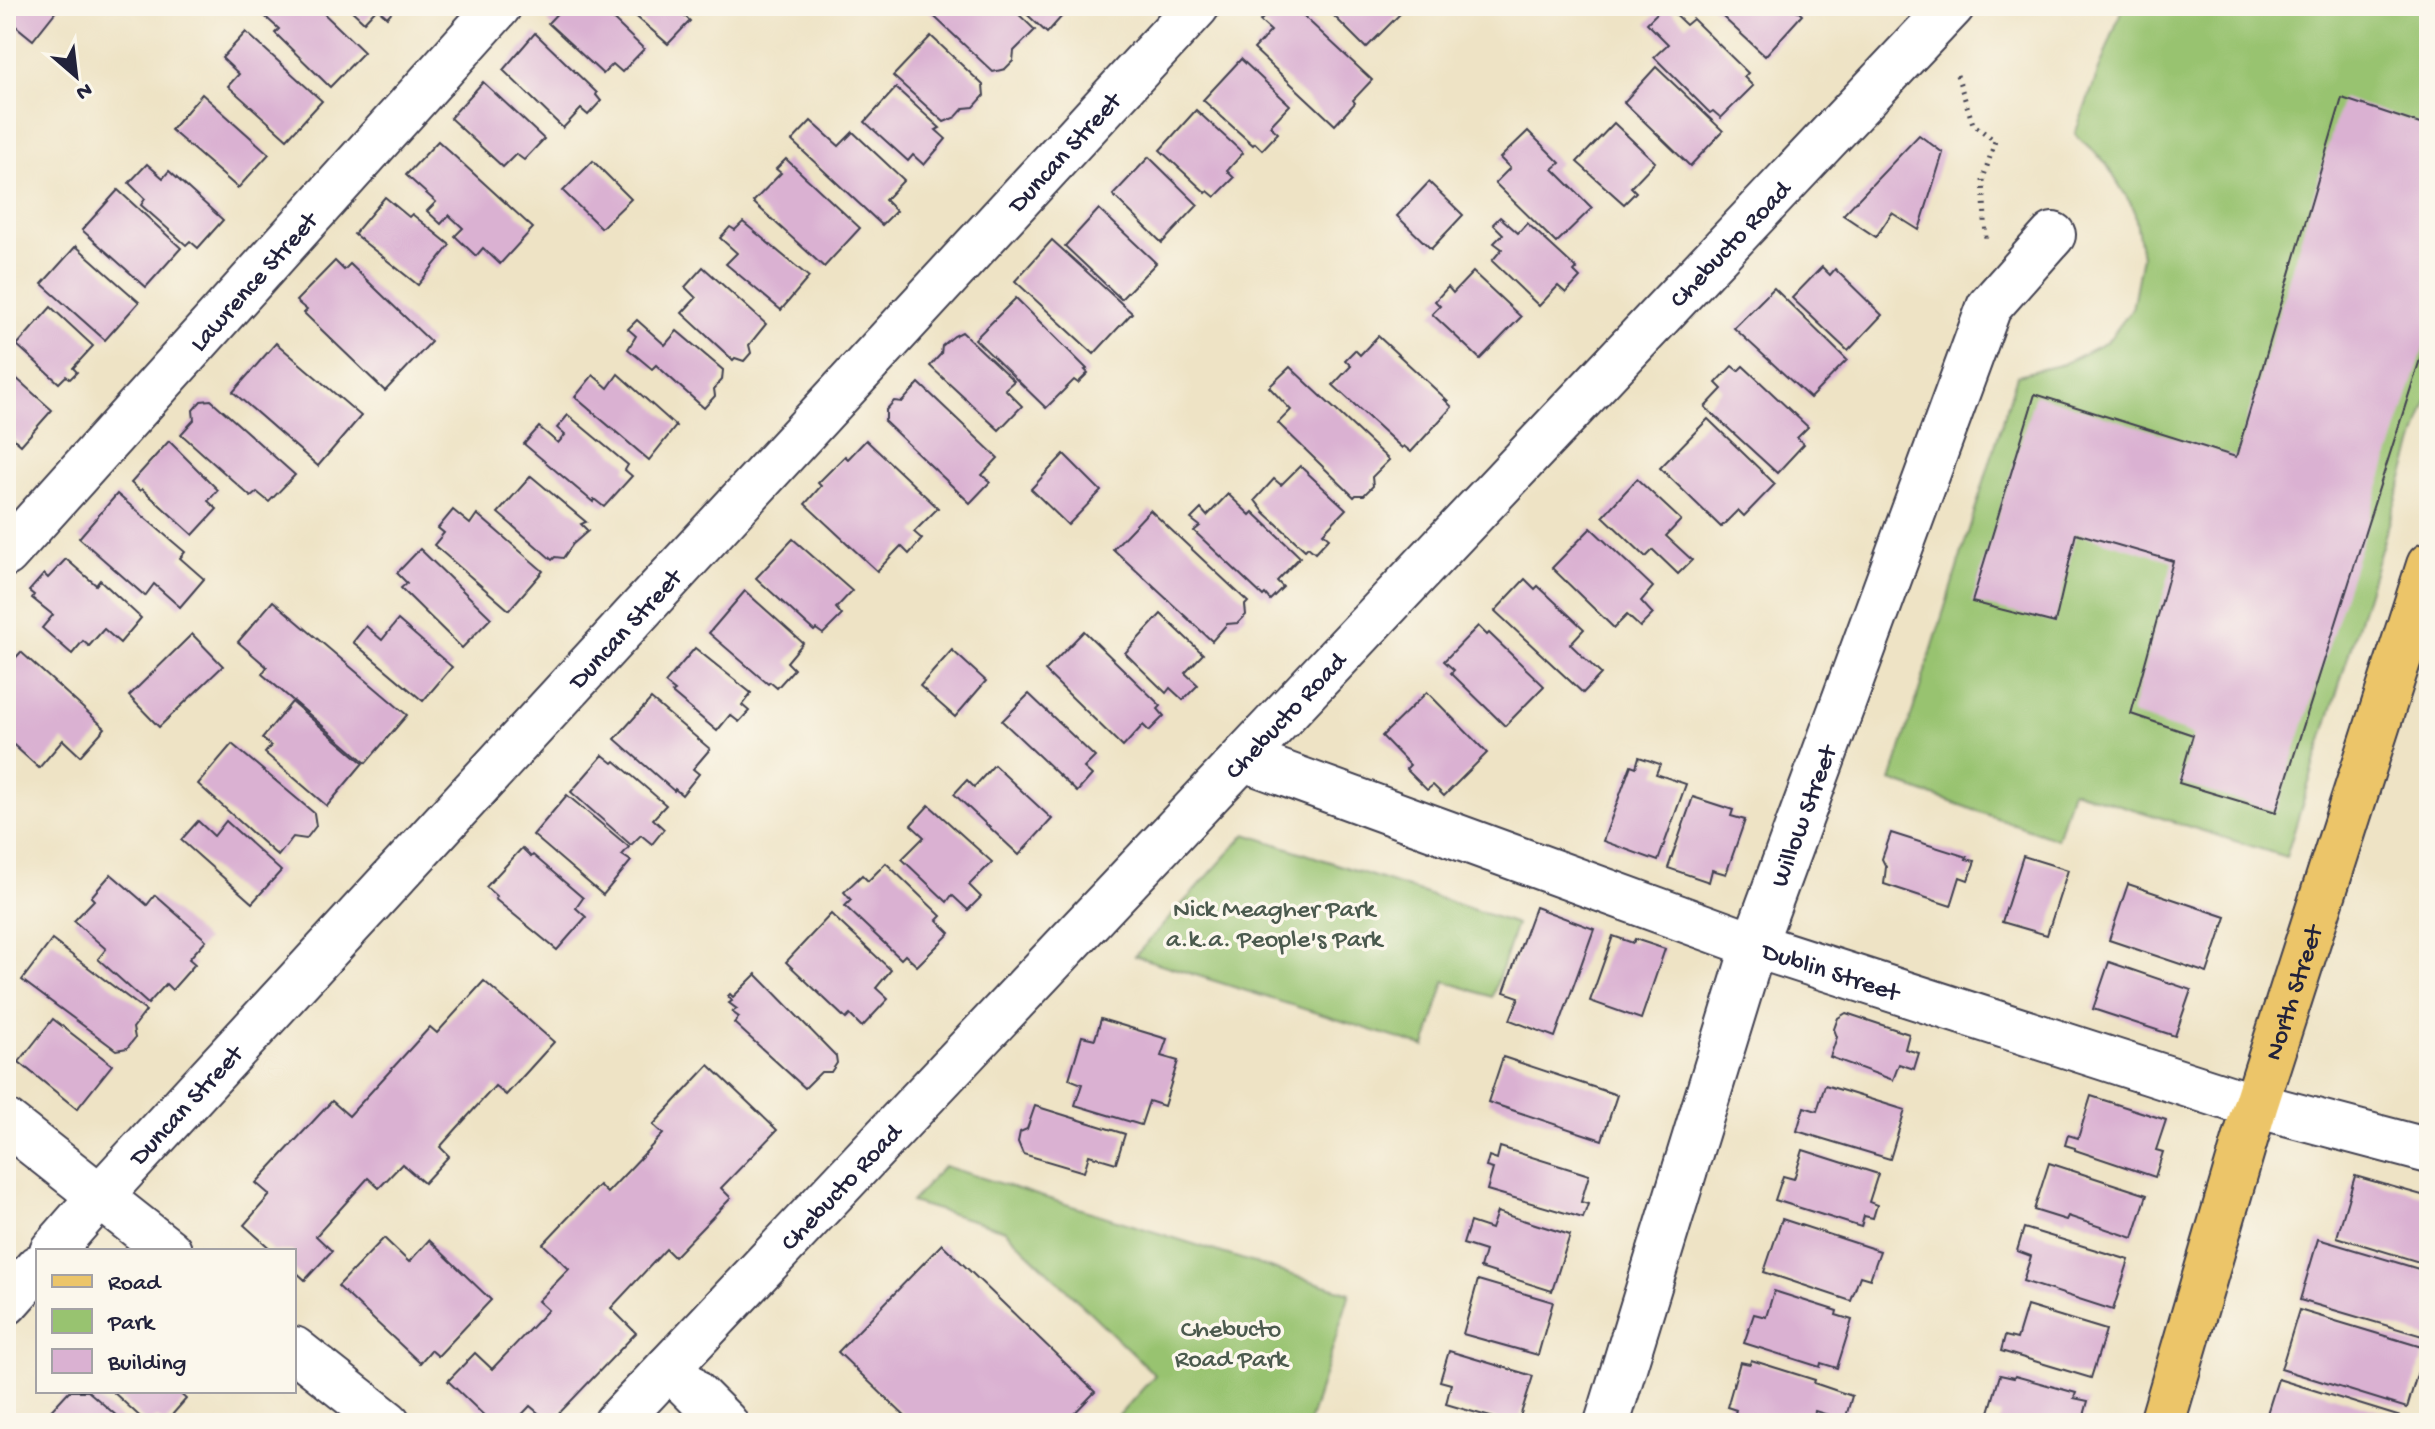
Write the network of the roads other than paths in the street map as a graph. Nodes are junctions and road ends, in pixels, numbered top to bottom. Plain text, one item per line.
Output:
1 (499, 6) edge
2 (1197, 6) edge
3 (1952, 6) edge
4 (2053, 235) dead end
5 (6, 554) edge
6 (2429, 565) edge
7 (1244, 759) junction
8 (1754, 945) junction
9 (2255, 1106) junction
10 (6, 1122) edge
11 (2429, 1151) edge
12 (100, 1196) junction
13 (54, 1249) edge
14 (166, 1249) edge
15 (36, 1269) edge
16 (6, 1303) edge
17 (296, 1351) edge
18 (669, 1367) junction
19 (388, 1423) edge
20 (616, 1423) edge
21 (725, 1423) edge
22 (1607, 1423) edge
23 (2162, 1423) edge

1 - 5 street, Lawrence Street
2 - 12 street, Duncan Street
3 - 7 street, Chebucto Road
4 - 8 street, Willow Street
6 - 9 main road, North Street
7 - 8 street, Dublin Street
7 - 18 street, Chebucto Road
8 - 9 street, Dublin Street
8 - 22 street, Willow Street
9 - 11 street, Dublin Street
9 - 23 main road, North Street
10 - 12 street
12 - 13 street, Duncan Street
12 - 14 street
15 - 16 street
17 - 19 street
18 - 20 street, Chebucto Road
18 - 21 street

